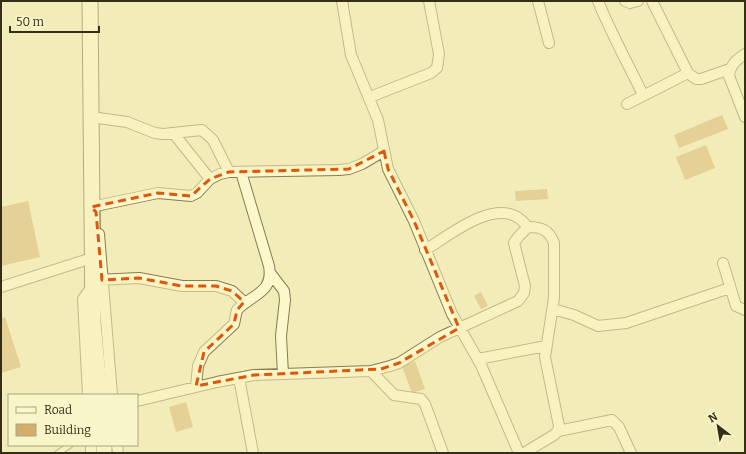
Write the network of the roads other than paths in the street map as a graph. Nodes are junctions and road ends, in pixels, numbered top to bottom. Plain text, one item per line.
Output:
1 (90, 1) edge
2 (342, 1) edge
3 (429, 1) edge
4 (538, 1) edge
5 (598, 1) edge
6 (625, 1) edge
7 (638, 1) edge
8 (652, 1) edge
9 (549, 43) dead end
10 (745, 54) edge
11 (730, 69) junction
12 (688, 73) junction
13 (643, 95) junction
14 (370, 97) junction
15 (627, 104) dead end
16 (90, 117) junction
17 (745, 117) edge
18 (174, 134) junction
19 (384, 151) junction
20 (229, 172) junction
21 (241, 172) junction
22 (210, 179) junction
23 (91, 207) junction
24 (528, 227) junction
25 (425, 250) junction
26 (92, 258) junction
27 (723, 263) dead end
28 (271, 274) junction
29 (96, 282) junction
30 (1, 287) edge
31 (730, 288) junction
32 (245, 303) junction
33 (553, 309) junction
34 (745, 310) edge
35 (460, 328) junction
36 (546, 346) junction
37 (478, 360) junction
38 (371, 371) junction
39 (283, 374) junction
40 (239, 378) junction
41 (196, 386) junction
42 (88, 394) edge
43 (100, 394) edge
44 (112, 394) edge
45 (138, 401) edge
46 (558, 431) junction
47 (68, 446) edge
48 (535, 450) edge
49 (58, 453) edge
50 (252, 453) edge
51 (443, 453) edge
52 (519, 453) edge
53 (524, 453) edge
54 (631, 453) edge

1 - 16 main road
2 - 14 street
3 - 14 street
4 - 9 street
5 - 13 street
6 - 7 street
8 - 12 street
10 - 11 street
11 - 12 street
11 - 17 street
12 - 13 street
13 - 15 street
14 - 19 street
16 - 18 street
16 - 23 main road
18 - 20 street
18 - 22 street
19 - 21 street
19 - 25 street
20 - 21 street
20 - 22 street
21 - 28 street
22 - 23 street
23 - 26 main road
23 - 29 street
24 - 25 street
24 - 33 street
24 - 35 street
25 - 35 street
26 - 29 main road
26 - 30 street
27 - 31 street
28 - 32 street
28 - 39 street
29 - 32 street
29 - 42 street
29 - 43 main road
29 - 44 street
31 - 33 street
31 - 34 street
32 - 41 street
33 - 36 street
35 - 37 street
35 - 38 street
36 - 37 street
36 - 46 street
37 - 52 street
38 - 39 street
38 - 51 street
39 - 40 street
40 - 41 street
40 - 50 street
41 - 45 street
46 - 48 street
46 - 54 street
47 - 49 lane
48 - 53 street

